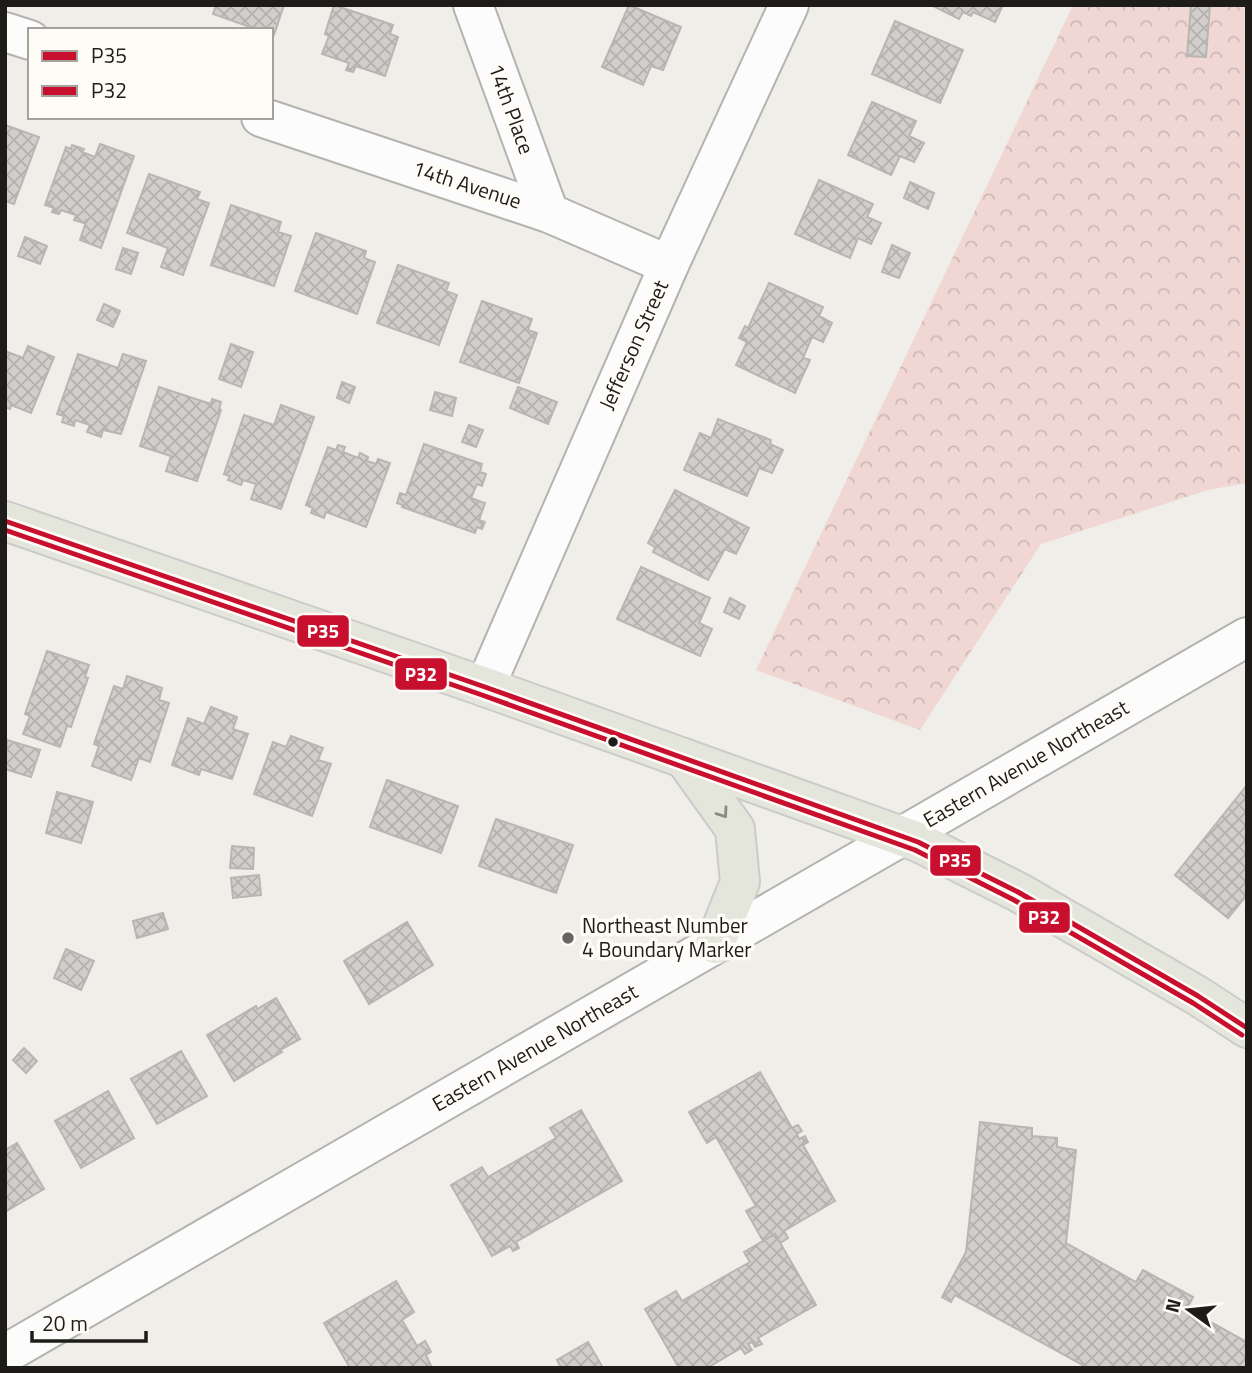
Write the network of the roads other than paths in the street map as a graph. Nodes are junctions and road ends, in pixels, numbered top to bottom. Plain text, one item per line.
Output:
1 (473, 5) edge
2 (789, 5) edge
3 (5, 32) edge
4 (28, 39) edge
5 (267, 119) edge
6 (549, 213) junction
7 (669, 265) junction
8 (5, 521) edge
9 (1247, 637) edge
10 (485, 687) junction
11 (684, 758) junction
12 (903, 836) junction
13 (715, 944) junction
14 (1247, 1028) edge
15 (5, 1354) edge

1 - 6 street, 14th Place
2 - 7 street, Jefferson Street
3 - 4 street
5 - 6 street, 14th Avenue
6 - 7 street, 14th Avenue
7 - 10 street, Jefferson Street
8 - 10 main road
9 - 12 street, Eastern Avenue Northeast
10 - 11 main road
11 - 12 main road
11 -> 13 main road
12 - 13 street, Eastern Avenue Northeast
12 - 14 main road
13 - 15 street, Eastern Avenue Northeast

